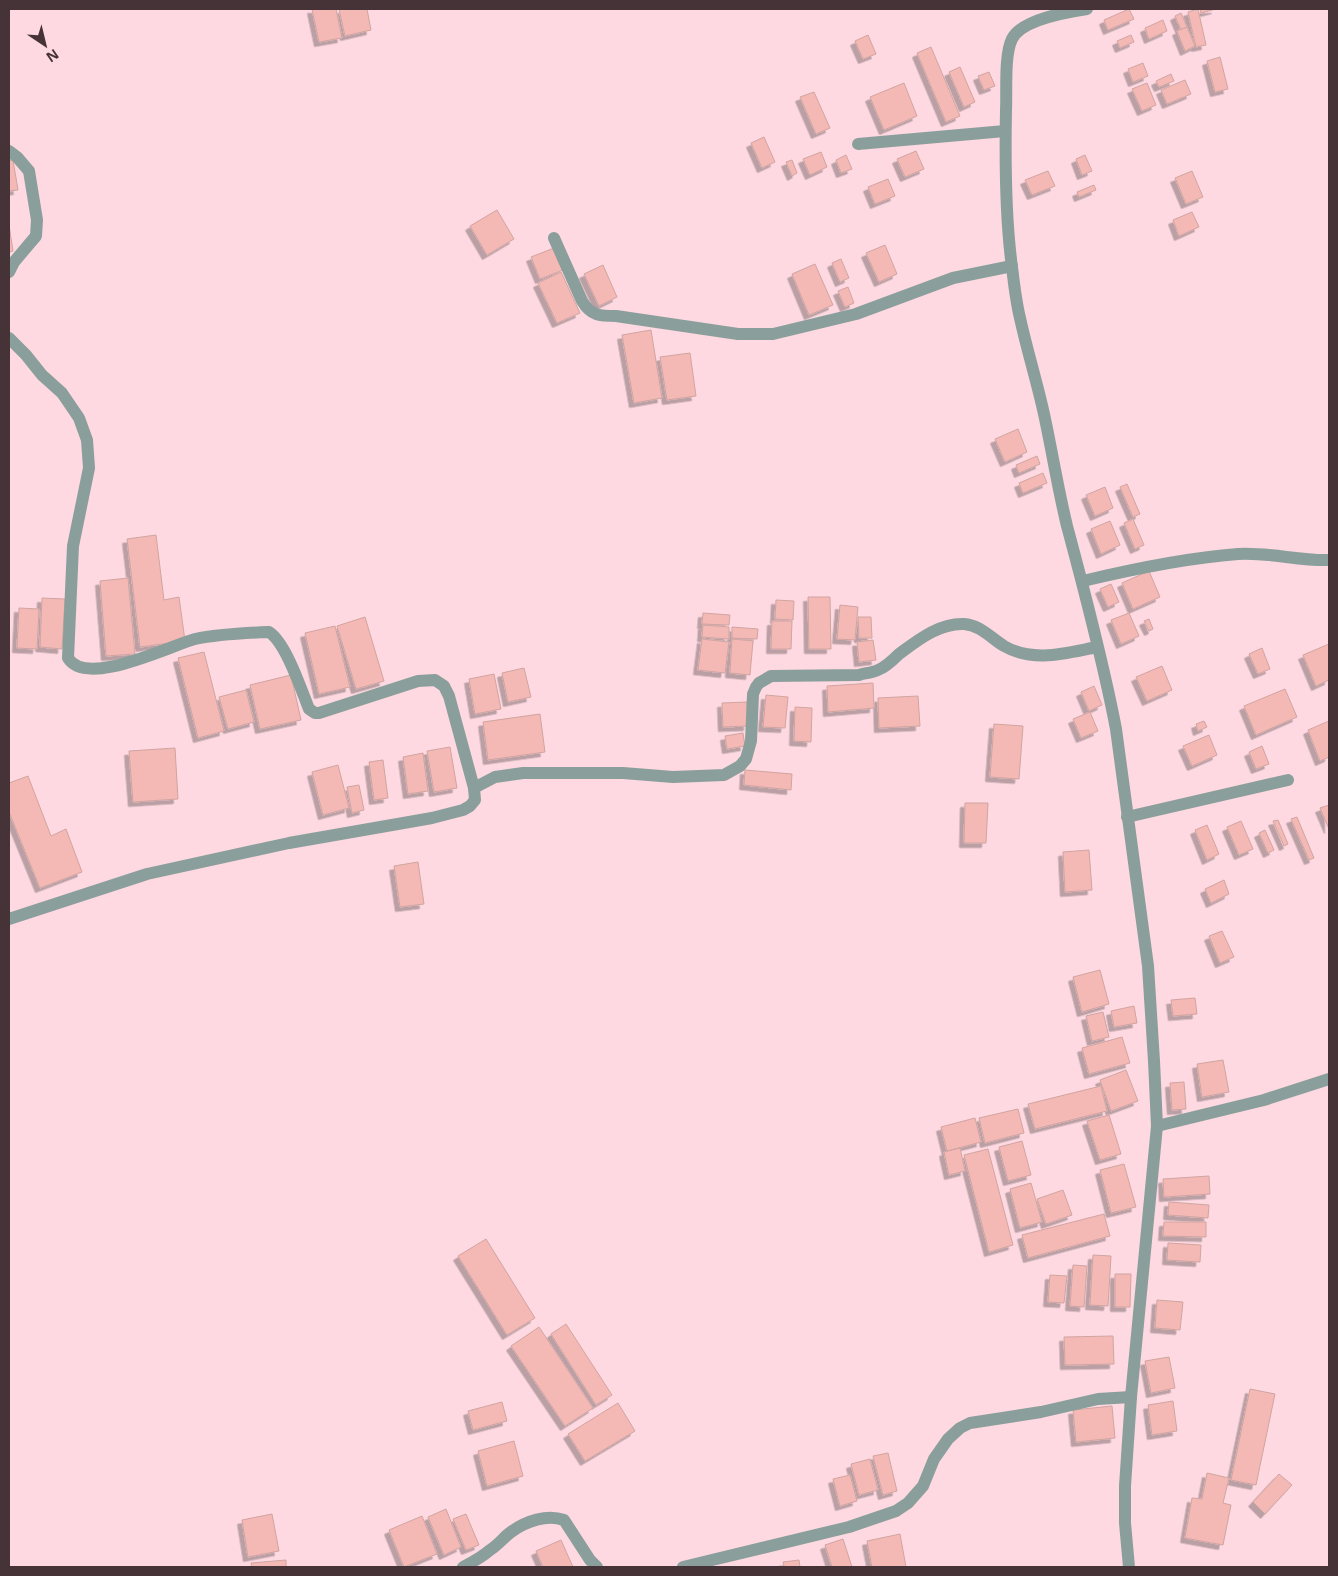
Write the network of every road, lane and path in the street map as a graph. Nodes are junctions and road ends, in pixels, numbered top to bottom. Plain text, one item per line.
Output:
1 (1087, 9) edge
2 (1006, 131) junction
3 (858, 144) dead end
4 (9, 151) edge
5 (554, 238) dead end
6 (1012, 266) junction
7 (9, 272) edge
8 (9, 338) edge
9 (1329, 560) edge
10 (1083, 581) junction
11 (1097, 646) junction
12 (1288, 780) dead end
13 (474, 788) junction
14 (1127, 816) junction
15 (9, 919) edge
16 (1329, 1079) edge
17 (1157, 1126) junction
18 (1131, 1397) junction
19 (463, 1567) edge
20 (597, 1567) edge
21 (683, 1567) edge
22 (1129, 1567) edge

1 - 2 street
2 - 3 street
2 - 6 street
4 - 7 street
5 - 6 street
6 - 10 street
8 - 13 street
9 - 10 street
10 - 11 street
11 - 13 street
11 - 14 street
12 - 14 street
13 - 15 street
14 - 17 street
16 - 17 street
17 - 18 street
18 - 21 street
18 - 22 street
19 - 20 street

